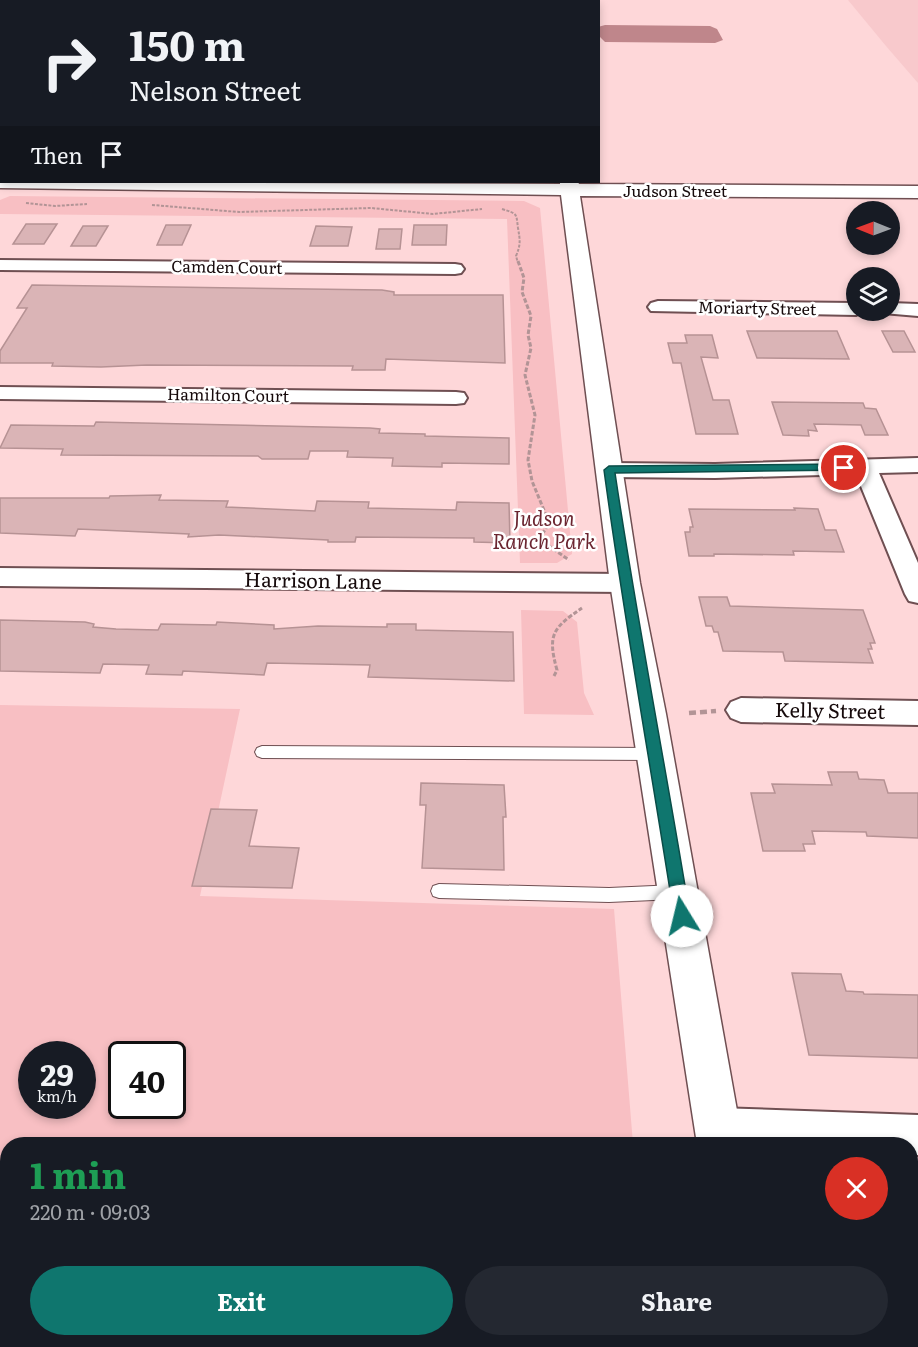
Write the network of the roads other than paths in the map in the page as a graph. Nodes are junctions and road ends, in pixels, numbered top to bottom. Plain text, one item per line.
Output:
1 (142, 183) edge
2 (569, 186) edge
3 (918, 192) edge
4 (0, 264) edge
5 (455, 269) dead end
6 (658, 307) dead end
7 (846, 309) edge
8 (900, 309) edge
9 (918, 310) edge
10 (0, 393) edge
11 (456, 398) dead end
12 (918, 465) edge
13 (865, 467) junction
14 (609, 470) junction
15 (0, 577) edge
16 (625, 584) junction
17 (918, 594) edge
18 (741, 710) dead end
19 (918, 713) edge
20 (262, 752) dead end
21 (656, 754) junction
22 (439, 891) dead end
23 (678, 892) junction
24 (918, 1135) edge
25 (719, 1136) edge

1 - 2 street, Judson Street
2 - 3 street, Judson Street
2 - 14 street
4 - 5 street, Camden Court
6 - 7 street, Moriarty Street
8 - 9 street
10 - 11 street, Hamilton Court
12 - 13 street
13 - 14 street
13 - 17 street
14 - 16 street
15 - 16 street, Harrison Lane
16 - 21 street
18 - 19 street, Kelly Street
20 - 21 lane
21 - 23 street
22 - 23 lane
23 - 25 street
24 - 25 street

